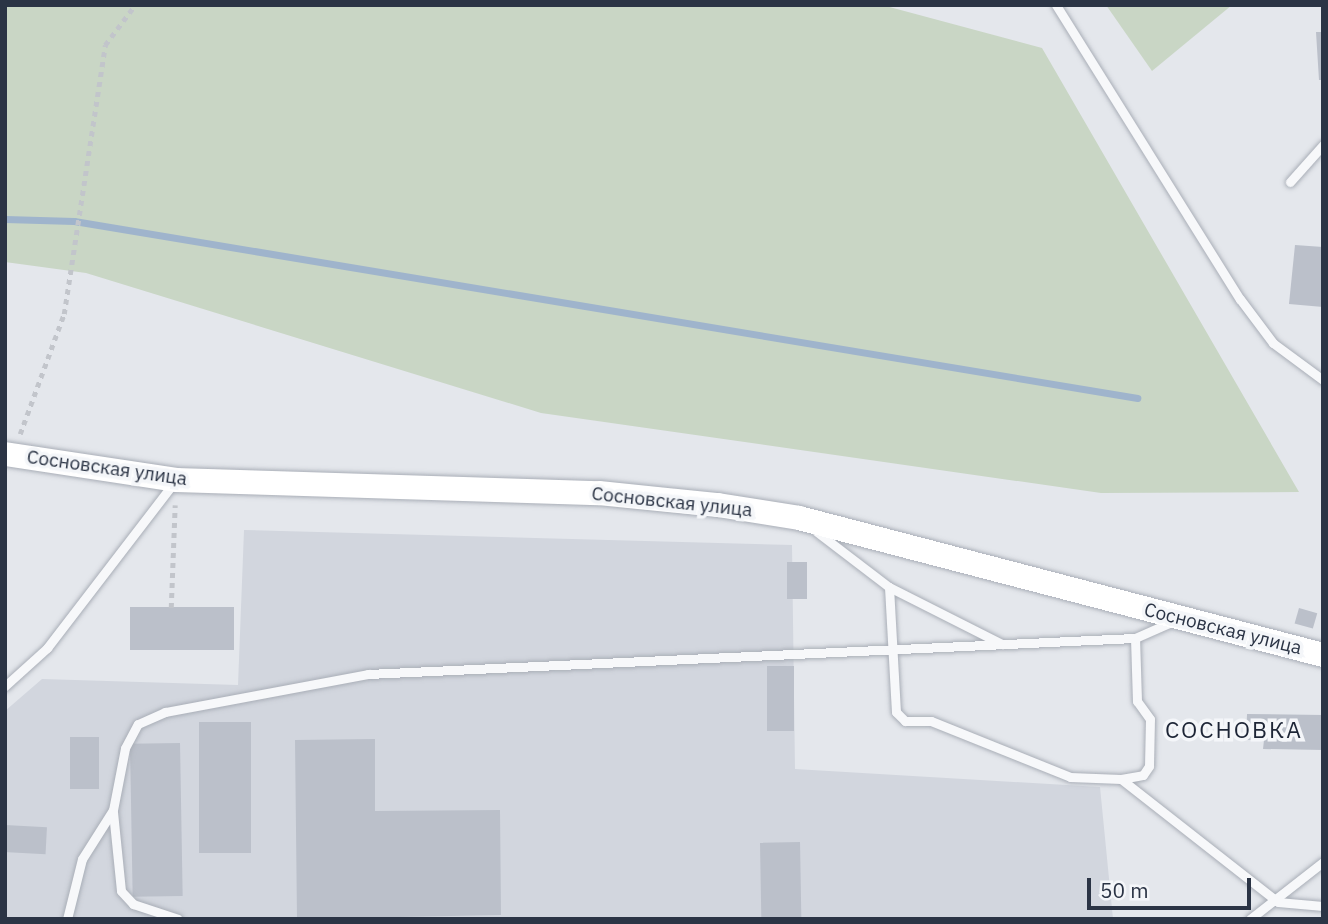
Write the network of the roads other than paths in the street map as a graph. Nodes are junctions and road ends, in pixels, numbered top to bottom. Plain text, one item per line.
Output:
1 (1056, 5) edge
2 (1323, 145) edge
3 (1290, 182) dead end
4 (1323, 380) edge
5 (8, 459) edge
6 (176, 480) junction
7 (799, 518) junction
8 (889, 587) junction
9 (1179, 618) junction
10 (1135, 638) junction
11 (1007, 646) junction
12 (890, 649) junction
13 (1323, 655) edge
14 (5, 686) edge
15 (1121, 779) junction
16 (113, 810) junction
17 (1323, 862) edge
18 (1278, 902) junction
19 (1323, 906) edge
20 (67, 919) edge
21 (178, 919) edge
22 (1250, 919) edge

1 - 4 lane
2 - 3 lane
5 - 6 street, Сосновская улица
6 - 7 street, Сосновская улица
6 - 14 lane
7 - 8 lane
7 - 9 street, Сосновская улица
8 - 11 lane
8 - 12 lane
9 - 10 lane
9 - 13 street, Сосновская улица
10 - 11 lane
10 - 15 lane
11 - 12 lane
12 - 15 lane
12 - 16 lane
15 - 18 lane
16 - 20 lane
16 - 21 lane
17 - 18 lane
18 - 19 lane
18 - 22 lane

